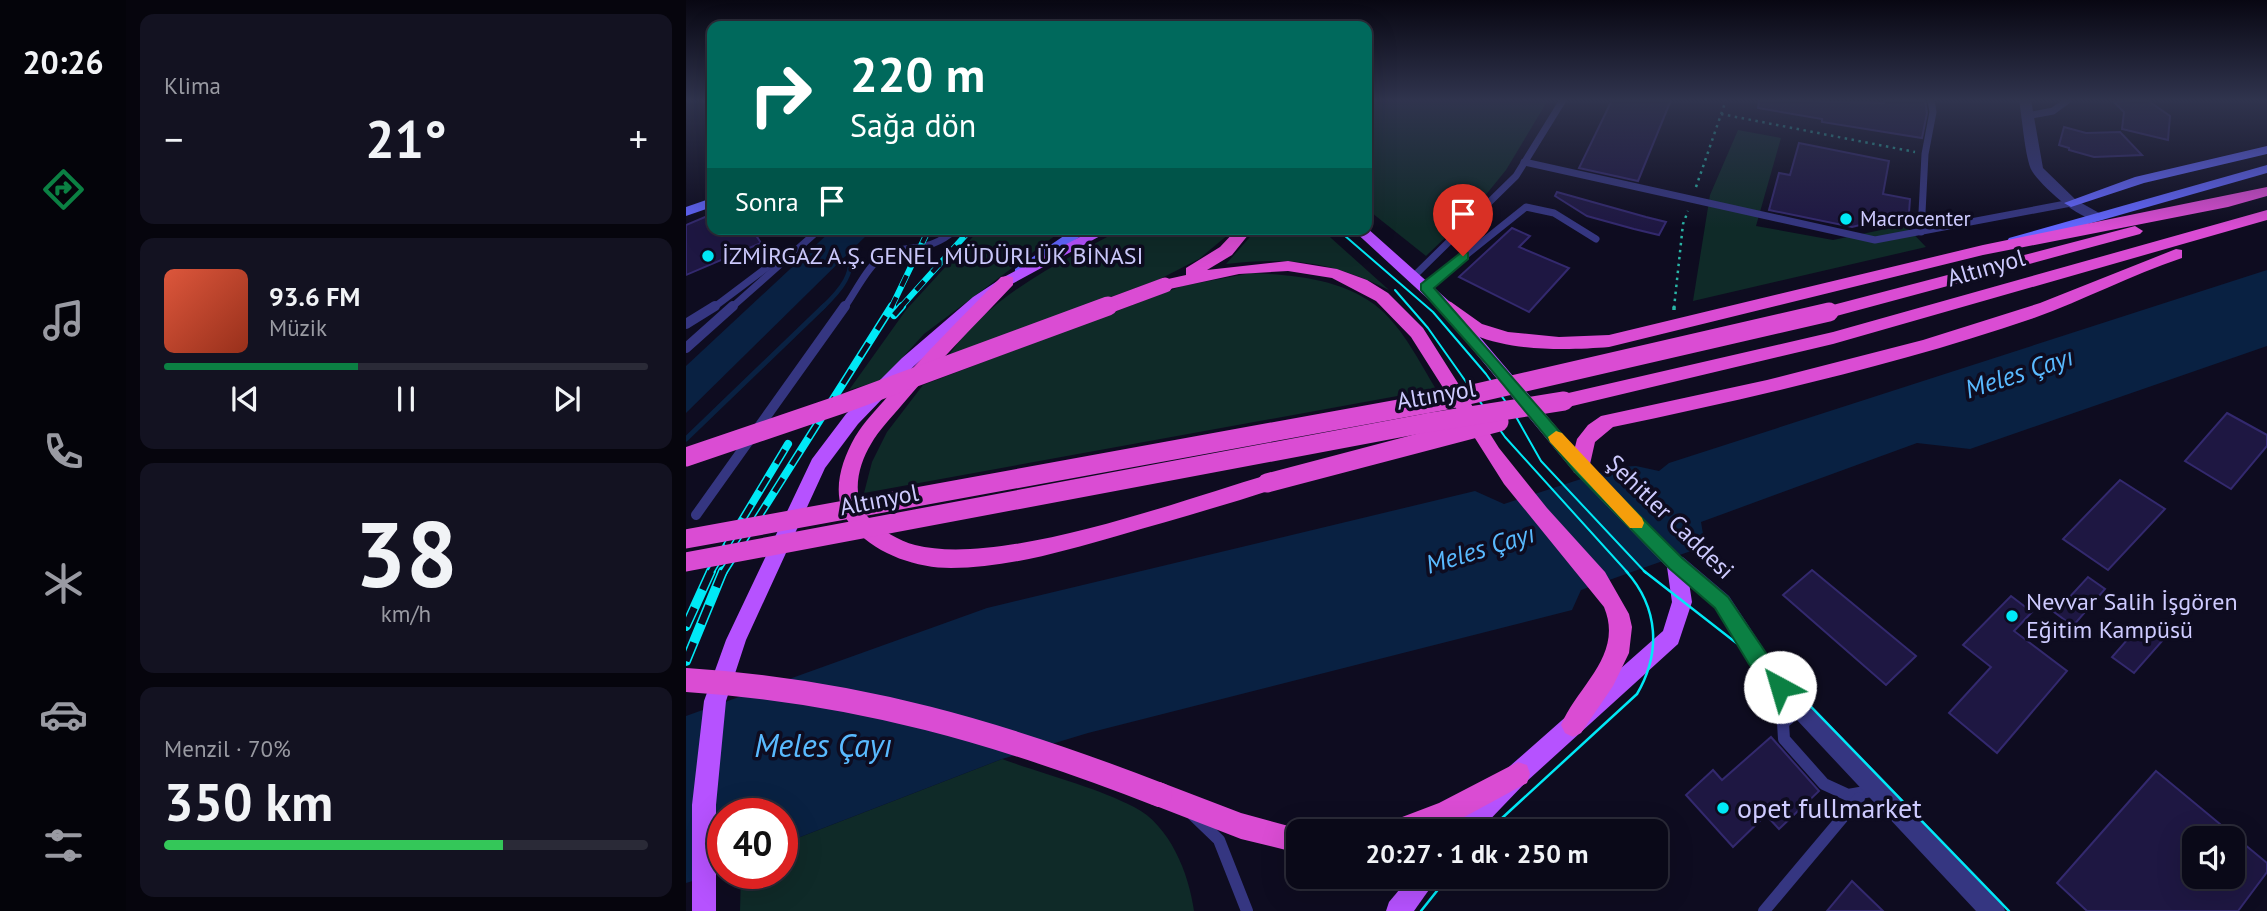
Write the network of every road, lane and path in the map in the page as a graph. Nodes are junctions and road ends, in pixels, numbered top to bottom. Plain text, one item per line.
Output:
1 (1536, 143) edge
2 (1866, 143) edge
3 (1927, 143) edge
4 (2032, 143) edge
5 (2267, 150) edge
6 (1925, 154) junction
7 (1524, 162) junction
8 (2267, 169) edge
9 (2267, 191) edge
10 (2240, 199) junction
11 (2071, 203) junction
12 (707, 204) edge
13 (686, 212) edge
14 (2267, 215) edge
15 (2096, 217) junction
16 (2230, 226) junction
17 (1921, 232) junction
18 (811, 235) edge
19 (812, 235) edge
20 (951, 235) edge
21 (1075, 235) edge
22 (1095, 235) edge
23 (1240, 235) edge
24 (1368, 235) edge
25 (1596, 239) dead end
26 (1983, 250) junction
27 (1007, 281) junction
28 (1420, 282) junction
29 (1165, 285) junction
30 (1445, 306) junction
31 (1829, 312) joint
32 (686, 324) edge
33 (686, 348) edge
34 (1564, 401) junction
35 (686, 457) edge
36 (1581, 468) junction
37 (696, 515) dead end
38 (686, 539) edge
39 (686, 562) edge
40 (1676, 563) junction
41 (686, 680) edge
42 (1801, 708) junction
43 (1573, 725) junction
44 (1518, 774) junction
45 (1868, 794) junction
46 (1160, 795) junction
47 (1430, 819) edge
48 (1475, 819) edge
49 (1286, 837) edge
50 (1416, 889) edge
51 (703, 901) edge
52 (1990, 910) edge
53 (1247, 911) edge
54 (1398, 911) edge
55 (1764, 911) edge

1 - 7 lane
2 - 6 path
3 - 6 lane
4 - 11 street
5 - 11 main road
6 - 17 lane
7 - 17 lane
7 - 28 lane
8 - 15 main road
9 - 10 highway, Altınyol
10 - 26 highway
10 - 31 highway, Altınyol
11 - 15 street
11 - 17 lane
12 - 13 main road
14 - 16 highway, Altınyol
15 - 26 main road
16 - 34 highway, Altınyol
16 - 36 highway
18 - 32 lane
19 - 33 lane
20 - 37 lane
21 - 27 main road
22 - 27 main road
23 - 29 highway
24 - 28 main road, Şehitler Caddesi
25 - 28 lane
26 - 30 highway
27 - 34 highway, bridge
27 - 51 main road
28 - 30 main road, Şehitler Caddesi
29 - 35 highway, bridge
29 - 43 highway
30 - 36 main road, Şehitler Caddesi
31 - 38 highway, Altınyol, bridge
34 - 39 highway, Altınyol, bridge
36 - 40 main road, Şehitler Caddesi
40 - 42 street, Şehitler Caddesi
40 - 43 main road
41 - 46 highway, bridge
42 - 45 street, Şehitler Caddesi
42 - 45 lane
43 - 44 main road
44 - 47 highway
44 - 48 main road
45 - 52 street, Şehitler Caddesi
45 - 55 lane
46 - 49 highway
46 - 53 lane
50 - 54 main road

